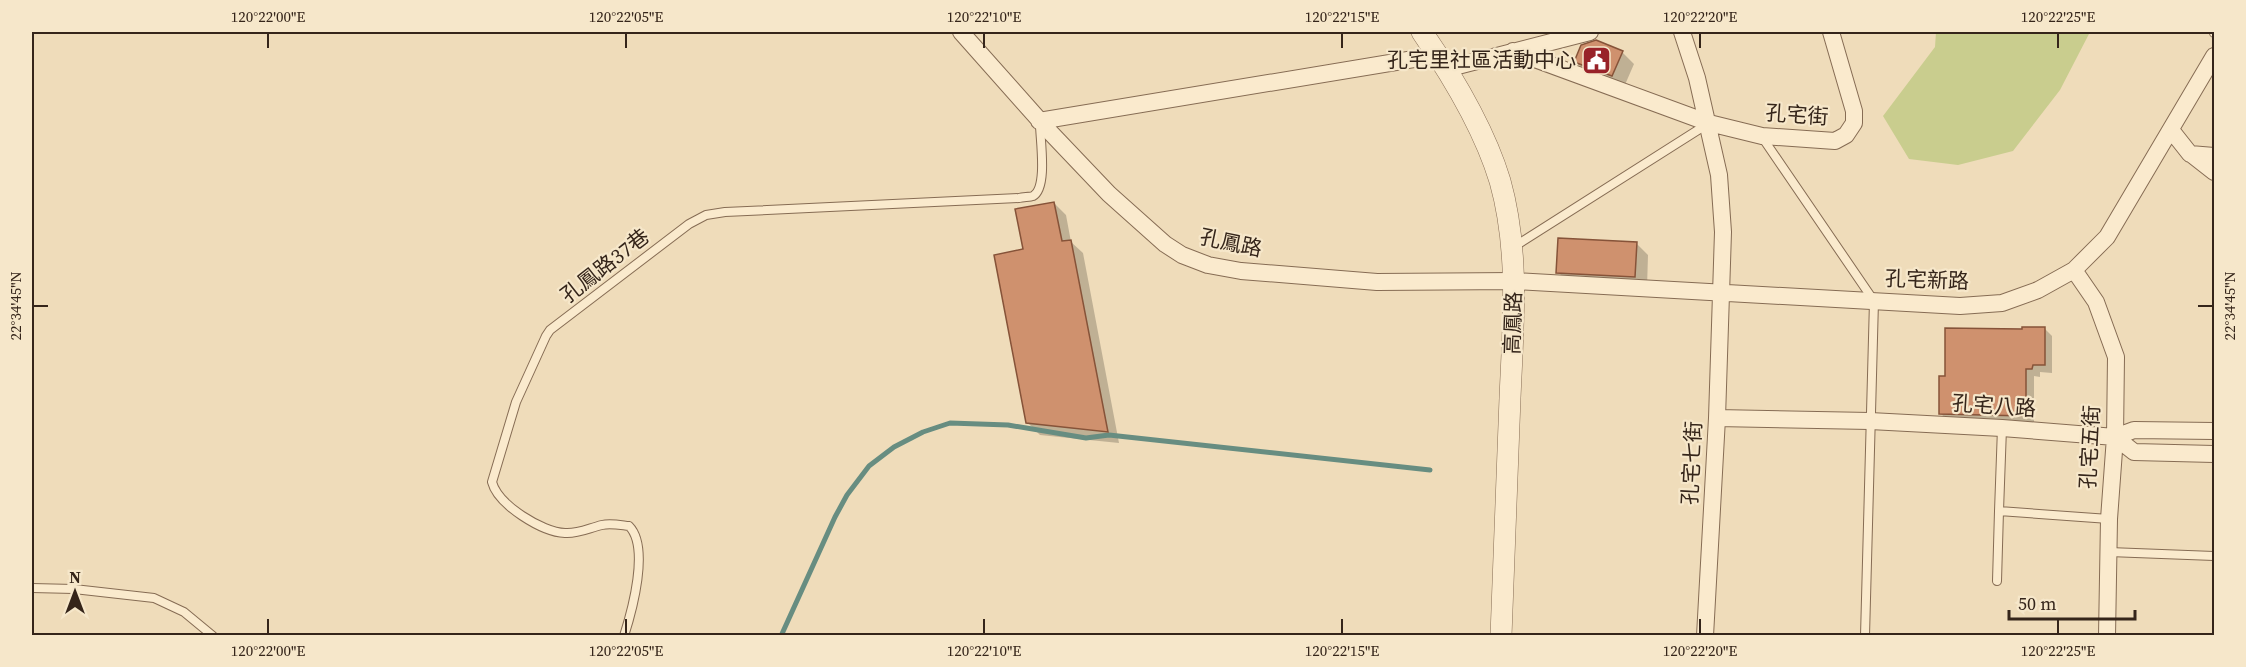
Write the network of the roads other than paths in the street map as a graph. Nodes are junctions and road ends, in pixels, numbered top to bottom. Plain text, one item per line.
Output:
1 (961, 32) edge
2 (1422, 32) edge
3 (1590, 32) edge
4 (1682, 32) edge
5 (1831, 32) edge
6 (1557, 35) edge
7 (1513, 51) junction
8 (2214, 56) edge
9 (1442, 62) junction
10 (1040, 121) junction
11 (1709, 123) junction
12 (2171, 130) junction
13 (1762, 136) junction
14 (2190, 153) junction
15 (2214, 156) edge
16 (2214, 172) edge
17 (1512, 249) junction
18 (2074, 270) junction
19 (1514, 281) junction
20 (1721, 294) junction
21 (1874, 301) junction
22 (1717, 418) junction
23 (1870, 421) junction
24 (2002, 428) junction
25 (2214, 431) edge
26 (2115, 437) junction
27 (2214, 454) edge
28 (2000, 512) junction
29 (2109, 519) junction
30 (2109, 552) junction
31 (2214, 556) edge
32 (1997, 581) dead end
33 (32, 588) edge
34 (213, 636) edge
35 (624, 636) edge
36 (1501, 636) edge
37 (1705, 636) edge
38 (1865, 636) edge
39 (2107, 636) edge

1 - 10 street, 孔鳳路
2 - 9 street, 高鳳路
3 - 6 street
4 - 11 street
5 - 13 street, 孔宅街
6 - 7 street
7 - 9 street
7 - 11 street, 孔宅街
8 - 12 street, 孔宅新路
9 - 10 street
9 - 17 street, 高鳳路
10 - 19 street, 孔鳳路
10 - 35 lane, 孔鳳路37巷
11 - 13 street, 孔宅街
11 - 17 lane
11 - 20 street
12 - 14 street
12 - 18 street, 孔宅新路
13 - 21 lane
14 - 15 street
14 - 16 street
17 - 19 street, 高鳳路
18 - 21 street, 孔宅新路
18 - 26 street, 孔宅五街
19 - 20 street, 孔宅新路
19 - 36 street, 高鳳路
20 - 21 street, 孔宅新路
20 - 22 street, 孔宅七街
21 - 23 lane
22 - 23 street, 孔宅八路
22 - 37 street, 孔宅七街
23 - 24 street, 孔宅八路
23 - 38 lane
24 - 26 street, 孔宅八路
24 - 28 lane
25 - 26 street, 孔宅八路
26 - 27 street, 孔宅八路
26 - 29 street, 孔宅五街
28 - 29 lane
28 - 32 lane
29 - 30 street, 孔宅五街
30 - 31 lane
30 - 39 street, 孔宅五街
33 - 34 lane

